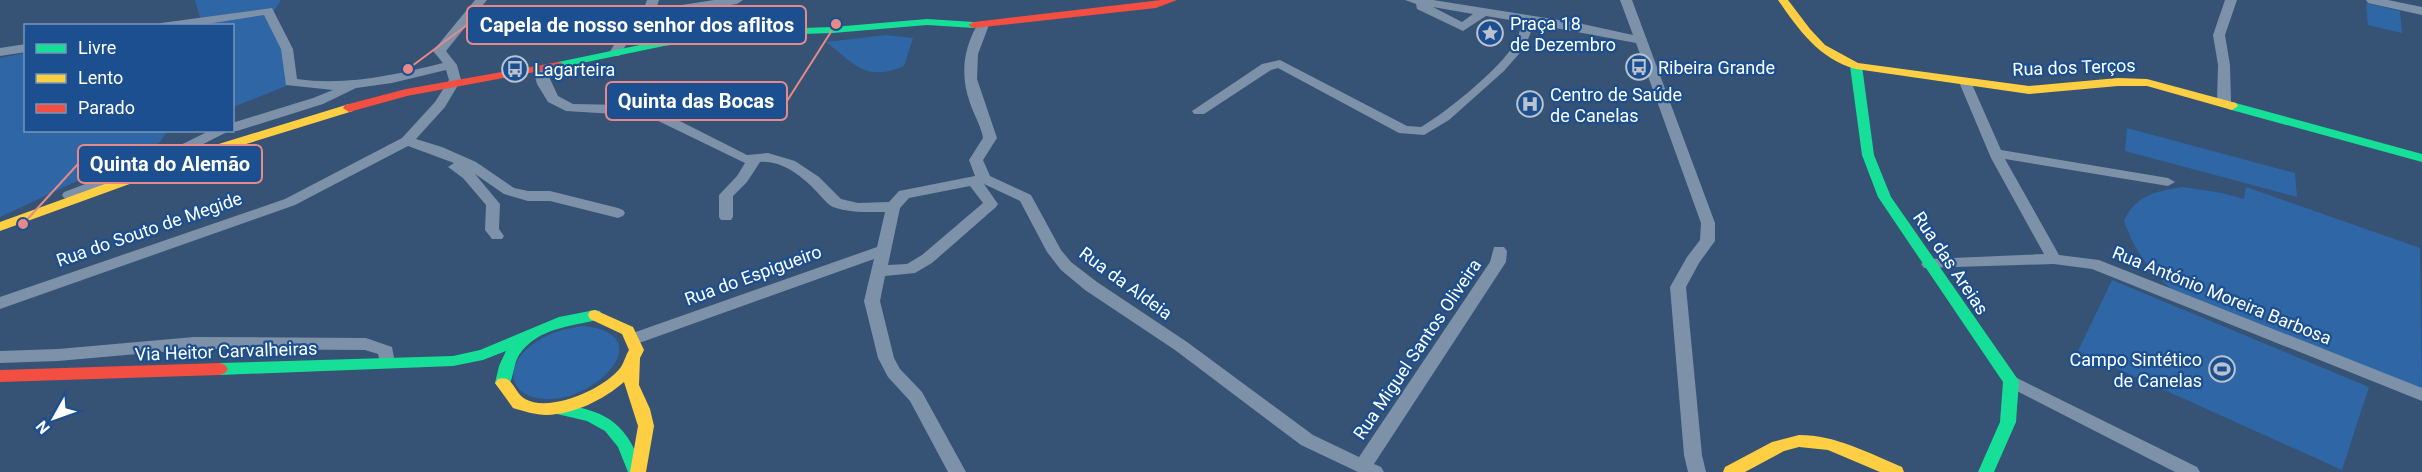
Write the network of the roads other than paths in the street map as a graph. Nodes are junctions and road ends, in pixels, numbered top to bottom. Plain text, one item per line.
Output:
1 (481, 0) edge
2 (653, 0) edge
3 (737, 0) edge
4 (1172, 0) edge
5 (1410, 0) edge
6 (1783, 0) edge
7 (2230, 0) edge
8 (2372, 0) edge
9 (271, 6) edge
10 (1629, 7) edge
11 (2422, 11) edge
12 (1484, 12) junction
13 (648, 14) junction
14 (1529, 20) junction
15 (176, 24) edge
16 (983, 26) junction
17 (1594, 30) junction
18 (1641, 41) junction
19 (24, 48) edge
20 (0, 52) edge
21 (615, 53) junction
22 (451, 65) junction
23 (1856, 66) junction
24 (539, 69) junction
25 (1965, 82) junction
26 (358, 83) junction
27 (450, 86) junction
28 (2224, 102) junction
29 (1198, 111) dead end
30 (234, 127) edge
31 (218, 132) edge
32 (412, 142) junction
33 (1996, 153) junction
34 (755, 158) junction
35 (2422, 158) edge
36 (980, 180) junction
37 (2168, 182) dead end
38 (893, 207) junction
39 (618, 213) dead end
40 (726, 217) dead end
41 (0, 221) edge
42 (0, 227) edge
43 (497, 236) dead end
44 (883, 250) junction
45 (1499, 251) dead end
46 (2054, 259) junction
47 (1929, 264) junction
48 (879, 271) junction
49 (0, 303) edge
50 (532, 333) junction
51 (636, 338) junction
52 (0, 357) edge
53 (633, 360) junction
54 (453, 361) junction
55 (387, 363) junction
56 (492, 372) junction
57 (0, 376) edge
58 (2011, 381) junction
59 (2422, 395) edge
60 (543, 408) junction
61 (1369, 469) edge
62 (637, 472) edge
63 (957, 472) edge
64 (1697, 472) edge
65 (1731, 472) edge
66 (1896, 472) edge
67 (1986, 472) edge
68 (2191, 472) edge

1 - 22 street
2 - 13 street
3 - 13 street
4 - 16 main road
5 - 12 street
5 - 12 street
6 - 23 main road, Rua dos Terços
7 - 28 street
8 - 11 street
9 - 15 street
9 - 26 street
10 - 17 street
10 - 18 street
12 - 14 street
13 - 21 street
14 - 17 street
14 - 29 street
16 - 21 main road
16 - 36 street
17 - 18 street
18 - 64 street
19 - 20 street
21 - 24 main road
22 - 26 street
22 - 27 street
23 - 25 main road, Rua dos Terços
23 - 47 main road, Rua das Areias
24 - 27 main road
24 - 34 street
25 - 28 main road, Rua dos Terços
25 - 33 street
26 - 30 street
27 - 32 street, Rua do Souto de Megide
27 - 42 main road
28 - 35 main road, Rua dos Terços
31 - 41 street
32 - 39 street
32 - 43 street
32 - 49 street, Rua do Souto de Megide
33 - 37 street
33 - 46 street
34 - 38 street
34 - 40 street
36 - 38 street
36 - 48 street
36 - 61 street, Rua da Aldeia
38 - 44 street
44 - 48 street
44 - 51 street, Rua do Espigueiro
45 - 61 street, Rua Miguel Santos Oliveira
46 - 47 street, Rua António Moreira Barbosa
46 - 59 street, Rua António Moreira Barbosa
47 - 58 main road, Rua das Areias
48 - 63 street
50 - 51 main road, Via Heitor Carvalheiras
50 - 54 main road, Via Heitor Carvalheiras
50 - 56 main road, Via Heitor Carvalheiras
51 - 53 main road
52 - 55 street
53 - 60 main road
53 - 62 main road
54 - 55 main road, Via Heitor Carvalheiras
54 - 56 main road, Via Heitor Carvalheiras
55 - 57 main road, Via Heitor Carvalheiras
56 - 60 main road
58 - 67 main road
58 - 68 street
60 - 62 main road
65 - 66 main road

